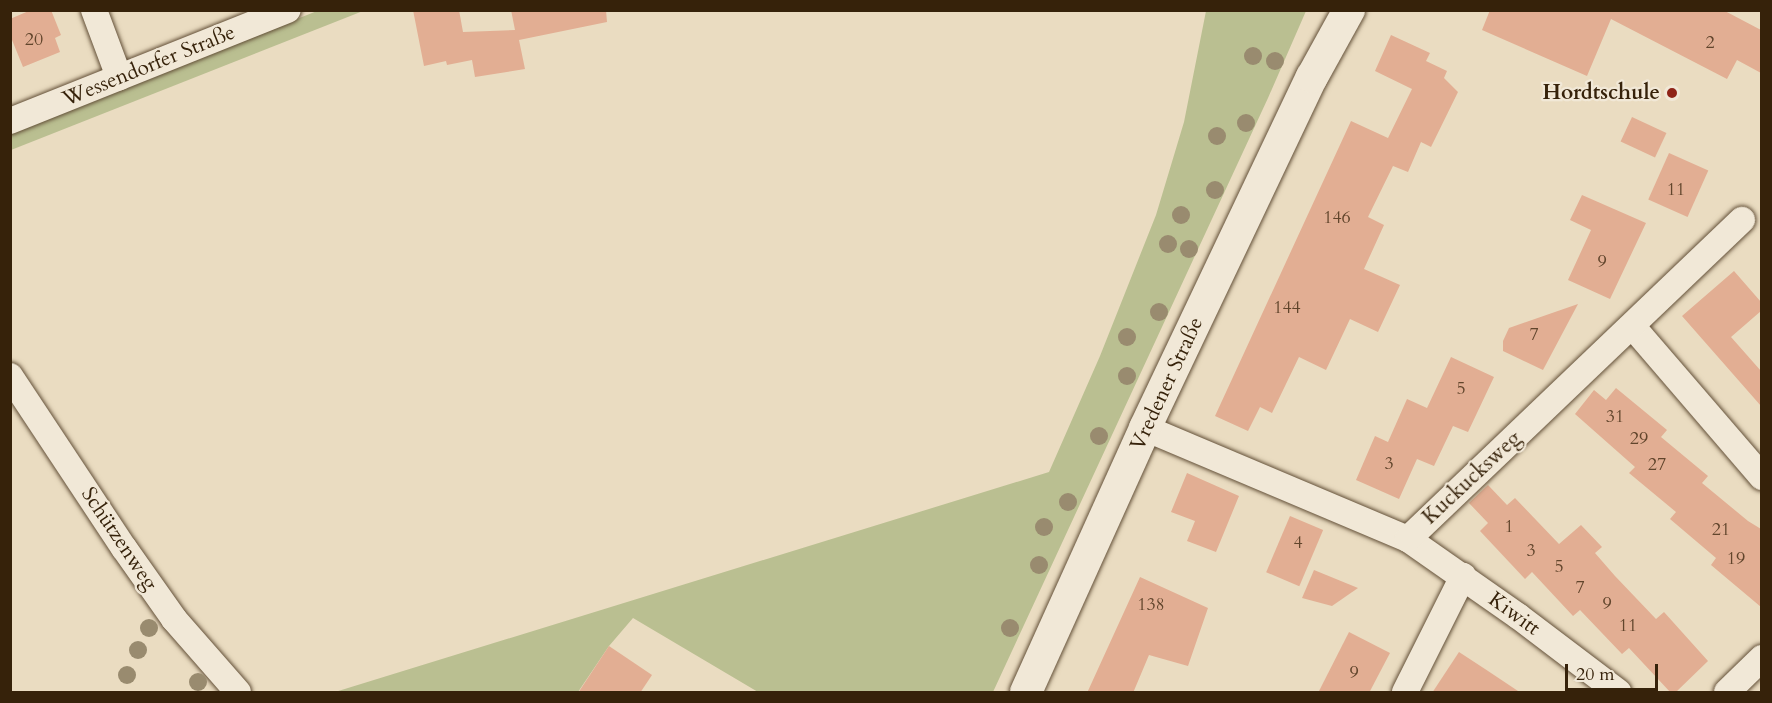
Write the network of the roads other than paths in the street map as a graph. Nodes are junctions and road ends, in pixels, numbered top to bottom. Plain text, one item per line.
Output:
1 (94, 10) edge
2 (288, 10) edge
3 (1328, 10) edge
4 (1349, 10) edge
5 (119, 77) junction
6 (1312, 77) junction
7 (10, 121) edge
8 (1742, 220) dead end
9 (1633, 327) junction
10 (10, 376) edge
11 (1145, 428) junction
12 (1761, 477) edge
13 (1408, 539) junction
14 (1463, 576) junction
15 (1761, 658) edge
16 (238, 693) edge
17 (1026, 693) edge
18 (1405, 693) edge
19 (1618, 693) edge
20 (1727, 693) edge

1 - 5 street
2 - 5 street, Wessendorfer Straße
3 - 6 street, Vredener Straße
4 - 6 street, Vredener Straße
5 - 7 street, Wessendorfer Straße
6 - 11 street, Vredener Straße
8 - 9 street, Kuckucksweg
9 - 12 street
9 - 13 street, Kuckucksweg
10 - 16 street, Schützenweg
11 - 13 street, Kuckucksweg
11 - 17 street, Vredener Straße
13 - 14 street, Kiwitt
14 - 18 street
14 - 19 street, Kiwitt
15 - 20 street

